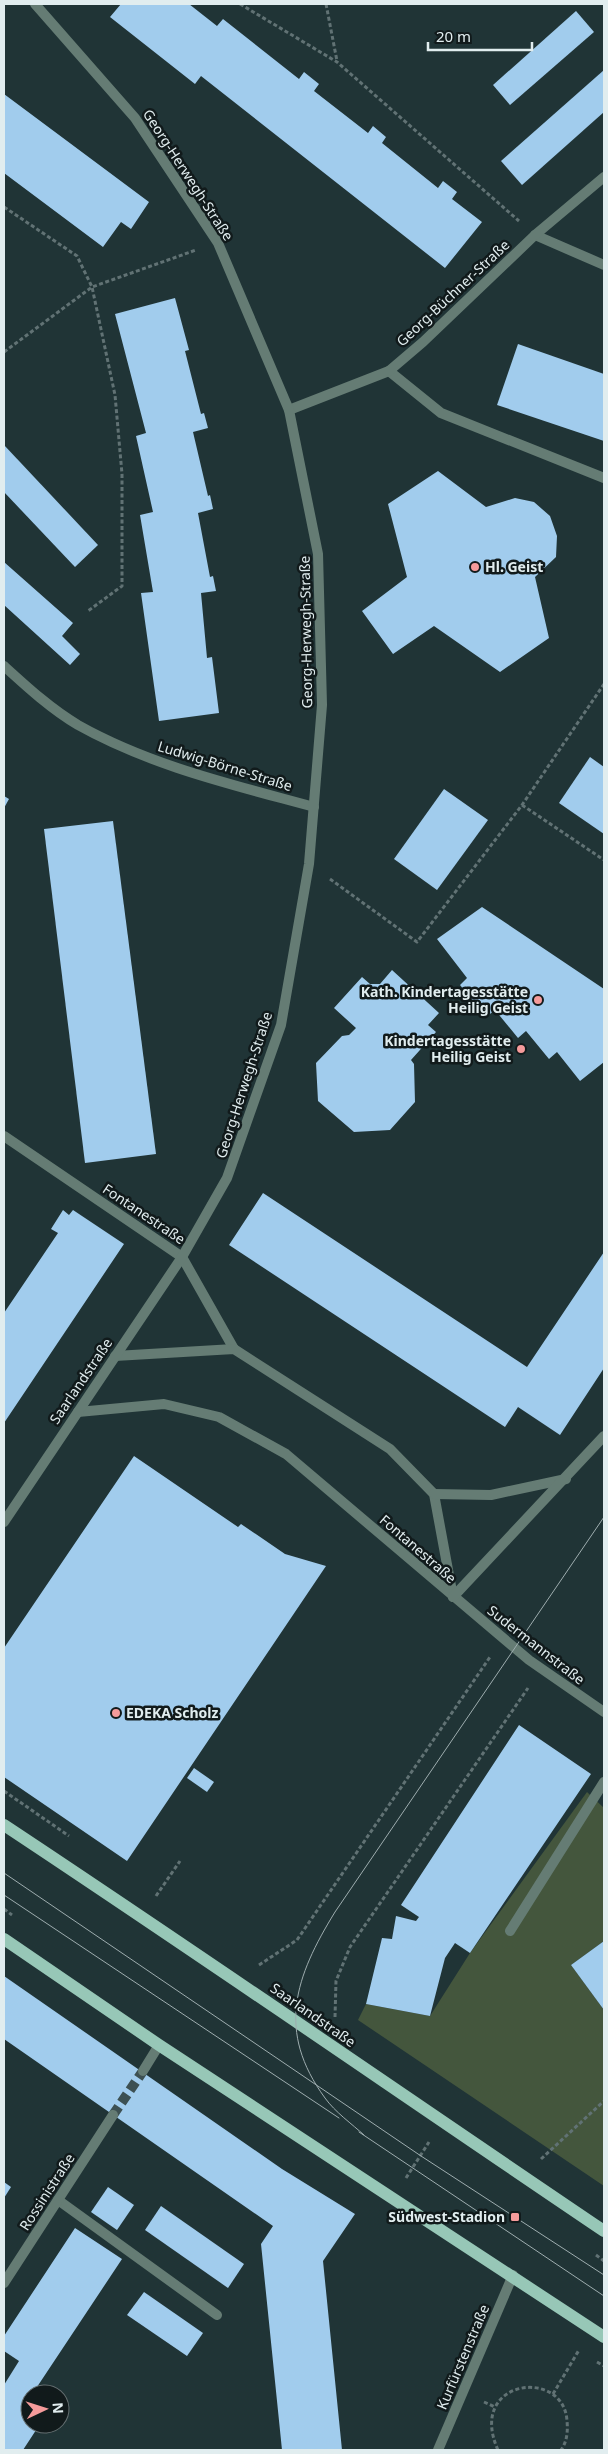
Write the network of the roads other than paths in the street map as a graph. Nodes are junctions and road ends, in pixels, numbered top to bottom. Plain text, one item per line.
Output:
1 (35, 4) edge
2 (604, 177) edge
3 (535, 235) junction
4 (604, 265) edge
5 (389, 370) junction
6 (289, 410) junction
7 (604, 478) edge
8 (4, 666) edge
9 (314, 807) junction
10 (4, 1136) edge
11 (182, 1256) junction
12 (234, 1349) junction
13 (115, 1356) junction
14 (78, 1412) junction
15 (604, 1436) edge
16 (566, 1479) junction
17 (434, 1494) junction
18 (4, 1522) edge
19 (453, 1597) junction
20 (604, 1712) edge
21 (604, 1782) edge
22 (4, 1825) edge
23 (510, 1930) dead end
24 (4, 1939) edge
25 (159, 2045) junction
26 (143, 2071) tunnel mouth
27 (114, 2115) tunnel mouth
28 (58, 2200) junction
29 (604, 2231) edge
30 (513, 2275) junction
31 (4, 2283) edge
32 (217, 2315) dead end
33 (604, 2337) edge
34 (438, 2450) edge

1 - 6 street, Georg-Herwegh-Straße
2 - 3 street, Georg-Büchner-Straße
3 - 4 street
3 - 5 street, Georg-Büchner-Straße
5 - 6 street, Georg-Büchner-Straße
5 - 7 street
6 - 9 street, Georg-Herwegh-Straße
8 - 9 street, Ludwig-Börne-Straße
9 - 11 street, Georg-Herwegh-Straße
10 - 11 street, Fontanestraße
11 - 12 street, Fontanestraße
11 - 13 street, Saarlandstraße
12 - 13 street
12 - 17 street, Fontanestraße
13 - 14 street, Saarlandstraße
14 - 18 street, Saarlandstraße
14 - 19 street, Fontanestraße
15 - 16 street
16 - 17 street
16 - 19 street
17 - 19 street, Fontanestraße
19 - 20 street, Sudermannstraße
21 - 23 street
22 - 29 main road, Saarlandstraße
24 - 25 main road
25 - 26 street
25 - 30 main road
27 - 28 street, Rossinistraße
28 - 31 street, Rossinistraße
28 - 32 street
30 - 33 main road
30 - 34 street, Kurfürstenstraße

